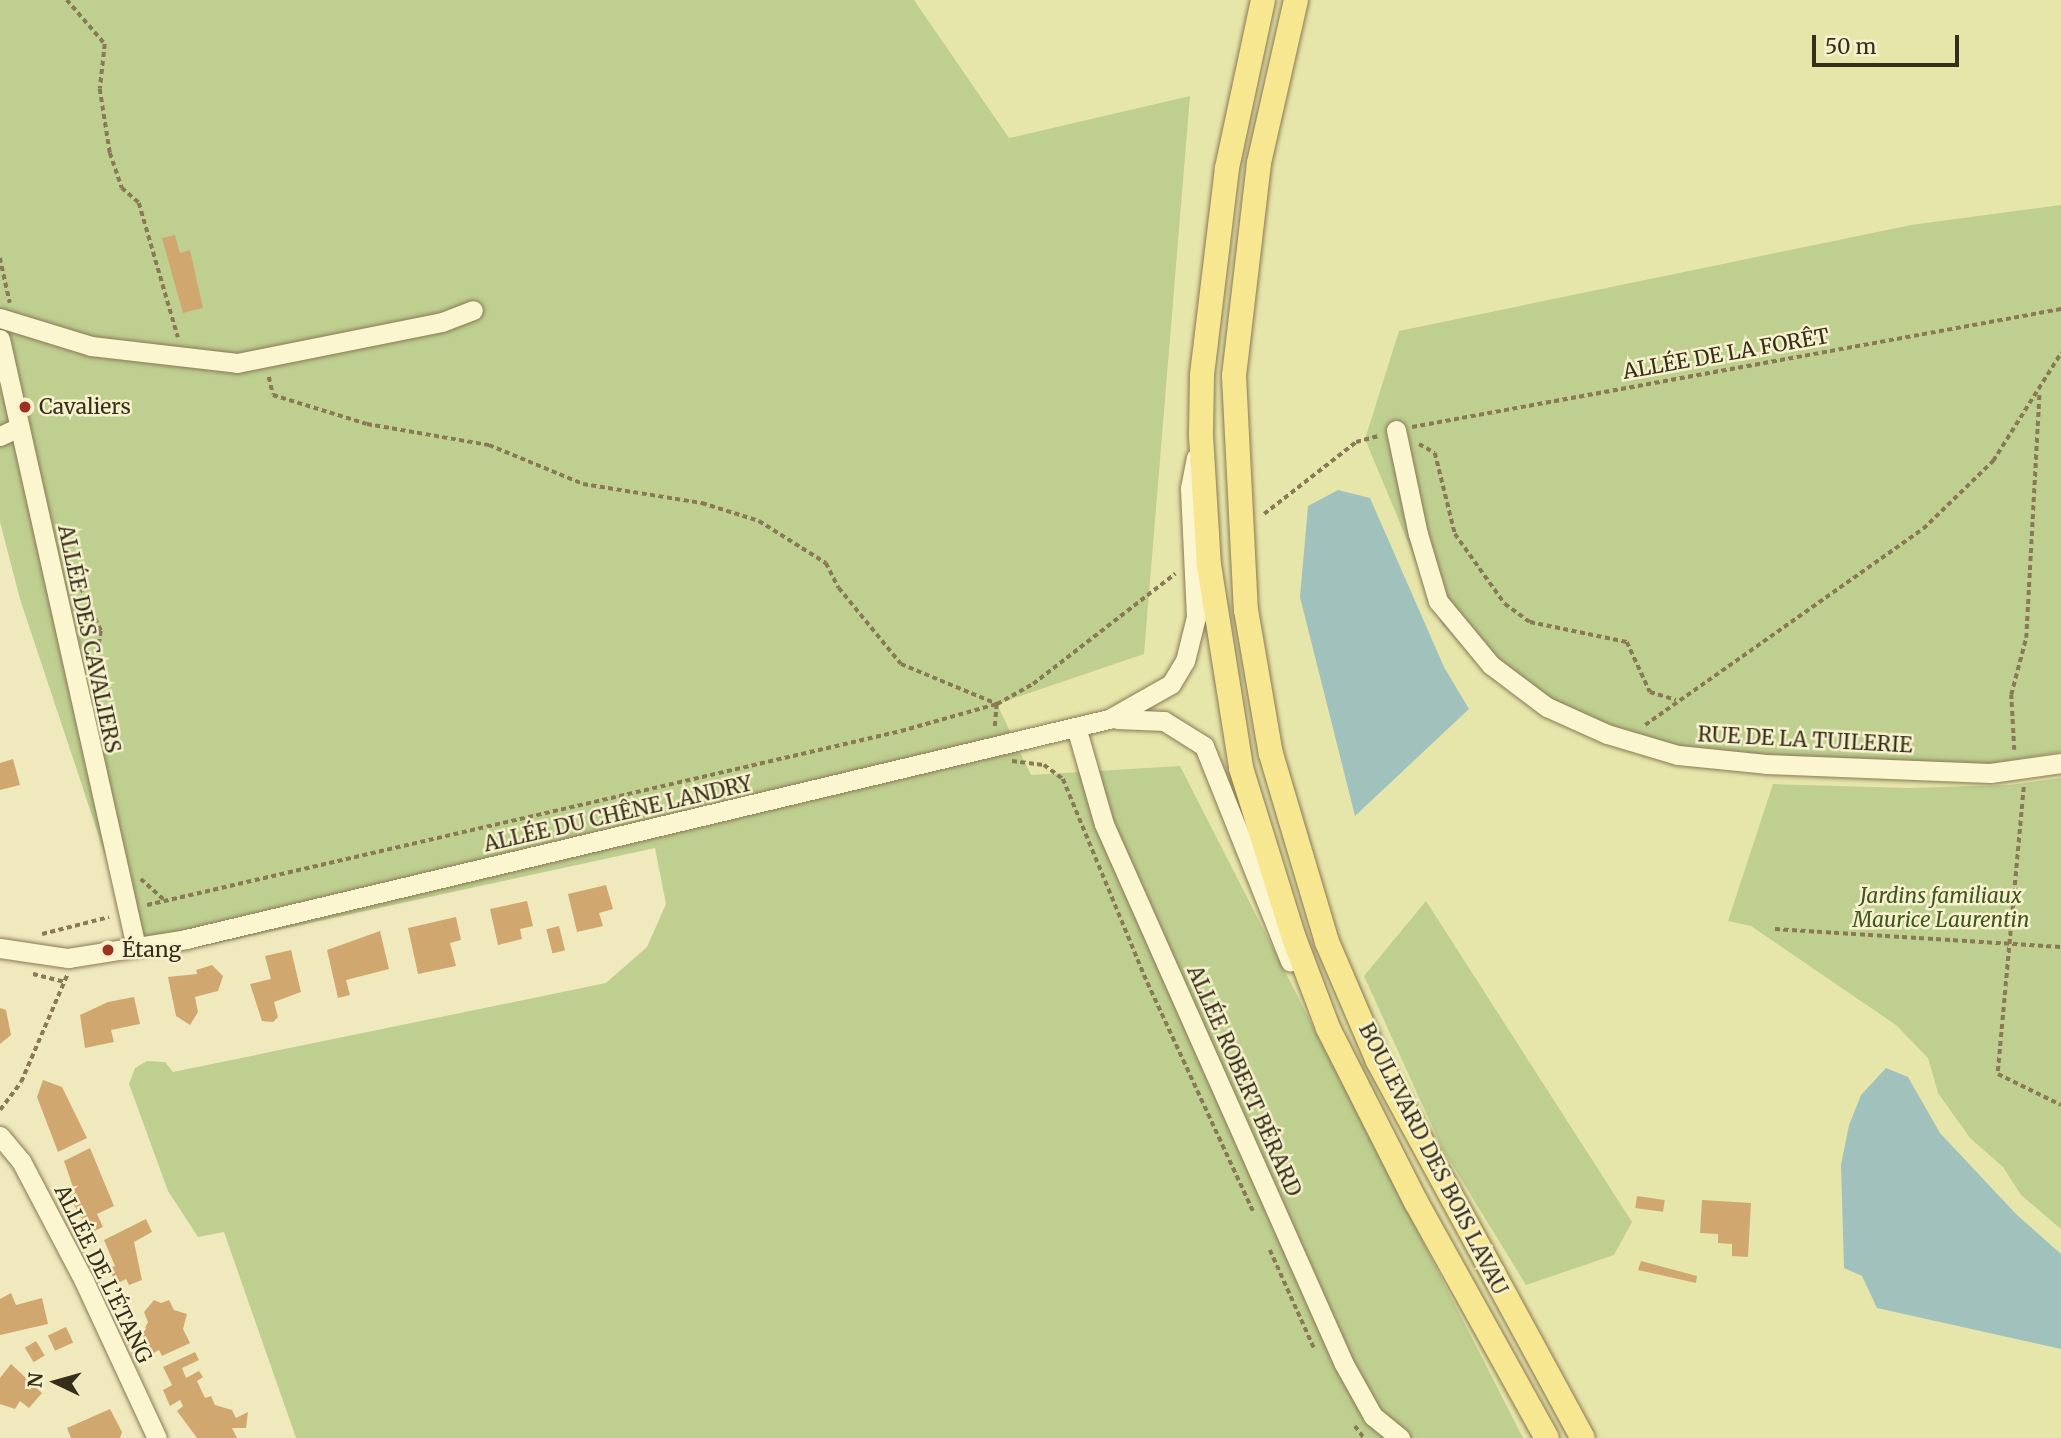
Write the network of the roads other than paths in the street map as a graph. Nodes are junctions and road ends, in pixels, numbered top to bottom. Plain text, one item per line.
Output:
1 (1264, 0) edge
2 (1296, 0) edge
3 (474, 310) dead end
4 (0, 318) edge
5 (0, 340) edge
6 (19, 427) junction
7 (1396, 430) road end
8 (0, 436) edge
9 (1200, 436) junction
10 (1109, 719) junction
11 (1076, 727) junction
12 (2061, 763) edge
13 (136, 947) junction
14 (3, 948) edge
15 (1328, 1028) junction
16 (0, 1136) edge
17 (156, 1438) edge
18 (1400, 1438) edge
19 (1547, 1438) edge
20 (1583, 1438) edge

1 - 9 main road, BOULEVARD DES BOIS LAVAU
2 - 20 main road, BOULEVARD DES BOIS LAVAU
3 - 4 street
5 - 6 street, ALLÉE DES CAVALIERS
6 - 8 street
6 - 13 street, ALLÉE DES CAVALIERS
7 - 12 street, RUE DE LA TUILERIE
9 - 10 street, ALLÉE DU CHÊNE LANDRY
9 - 15 main road, BOULEVARD DES BOIS LAVAU
10 - 11 street, ALLÉE DU CHÊNE LANDRY
10 - 15 street, ALLÉE DU CHÊNE LANDRY
11 - 13 street, ALLÉE DU CHÊNE LANDRY
11 - 18 street, ALLÉE ROBERT BÉRARD
13 - 14 street, ALLÉE DU CHÊNE LANDRY
15 - 19 main road, BOULEVARD DES BOIS LAVAU
16 - 17 street, ALLÉE DE L’ÉTANG

